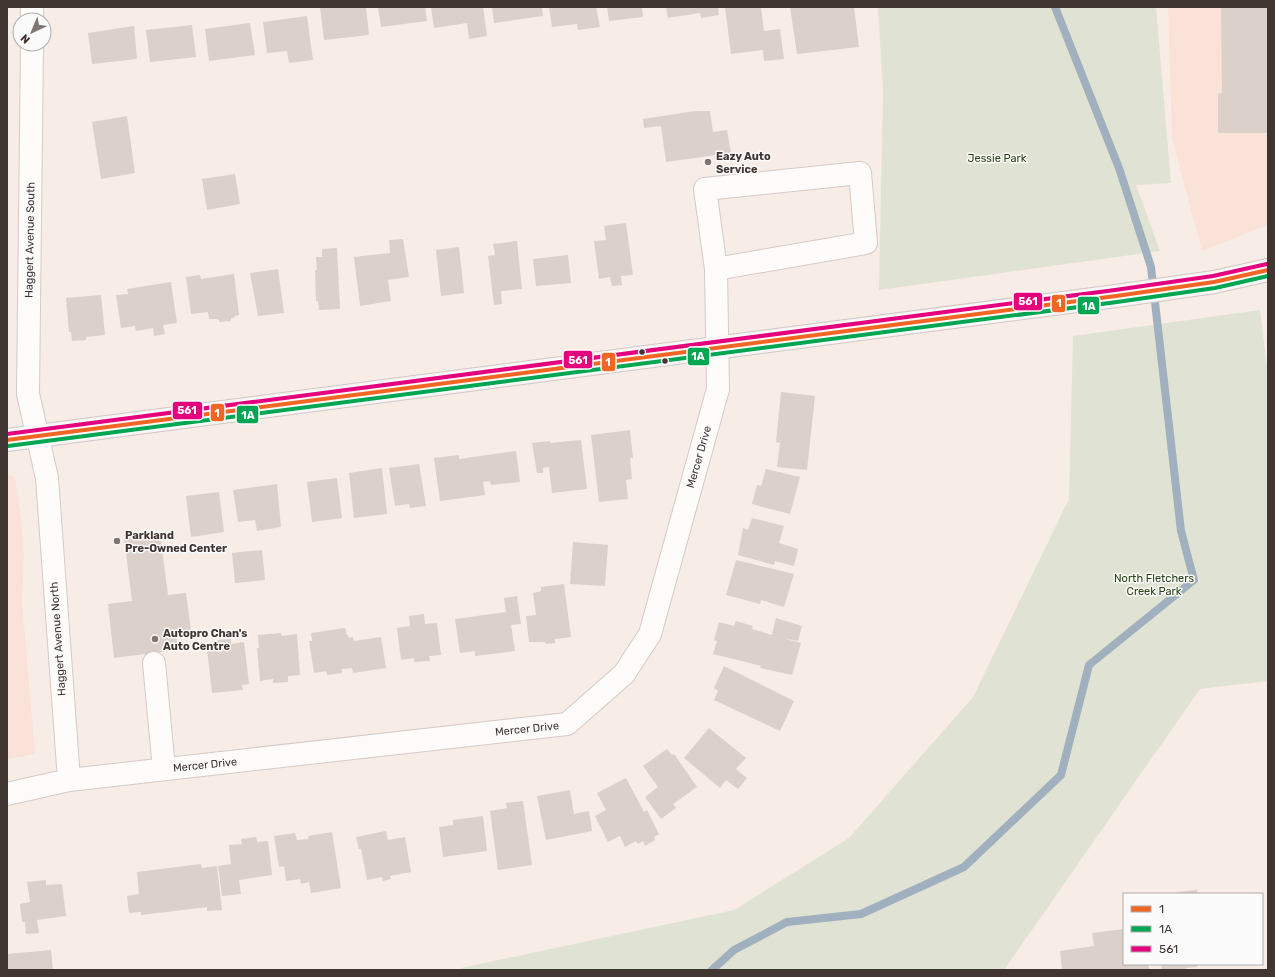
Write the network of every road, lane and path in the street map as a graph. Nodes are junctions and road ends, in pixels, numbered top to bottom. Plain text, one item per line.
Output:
1 (32, 52) edge
2 (716, 269) junction
3 (1268, 270) edge
4 (718, 346) junction
5 (38, 436) junction
6 (7, 440) edge
7 (154, 663) dead end
8 (164, 769) junction
9 (69, 780) junction
10 (7, 794) edge

1 - 5 street, Haggert Avenue South
2 - 2 street, Mercer Drive
2 - 4 street, Mercer Drive
3 - 4 main road
4 - 5 main road
4 - 8 street, Mercer Drive
5 - 6 main road
5 - 9 street, Haggert Avenue North
7 - 8 street
8 - 9 street, Mercer Drive
9 - 10 street

